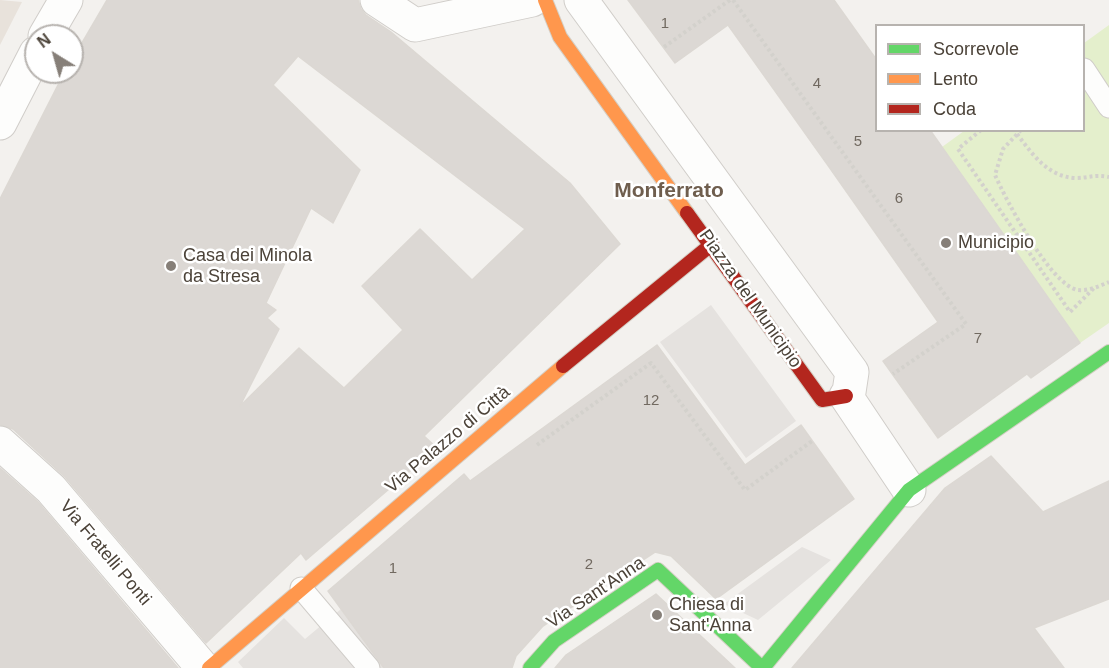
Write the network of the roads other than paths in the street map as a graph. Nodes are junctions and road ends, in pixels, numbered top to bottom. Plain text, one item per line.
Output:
1 (66, 0) edge
2 (377, 0) edge
3 (532, 0) edge
4 (545, 0) edge
5 (581, 0) edge
6 (52, 24) edge
7 (1085, 72) edge
8 (24, 76) edge
9 (1109, 107) edge
10 (0, 123) edge
11 (712, 244) junction
12 (1109, 352) edge
13 (846, 396) junction
14 (0, 443) edge
15 (909, 490) junction
16 (302, 588) junction
17 (203, 668) edge
18 (209, 668) edge
19 (369, 668) edge
20 (530, 668) edge
21 (763, 668) edge

1 - 6 street
2 - 3 street
4 - 11 street, Piazza del Municipio
5 - 13 street, Piazza del Municipio
7 - 9 lane
8 - 10 street
11 - 13 street, Piazza del Municipio
11 - 16 street, Via Palazzo di Città
12 - 15 street
13 - 15 street
14 - 17 street, Via Fratelli Ponti
15 - 21 street
16 - 18 street, Via Palazzo di Città
16 - 19 lane
20 - 21 street, Via Sant'Anna

